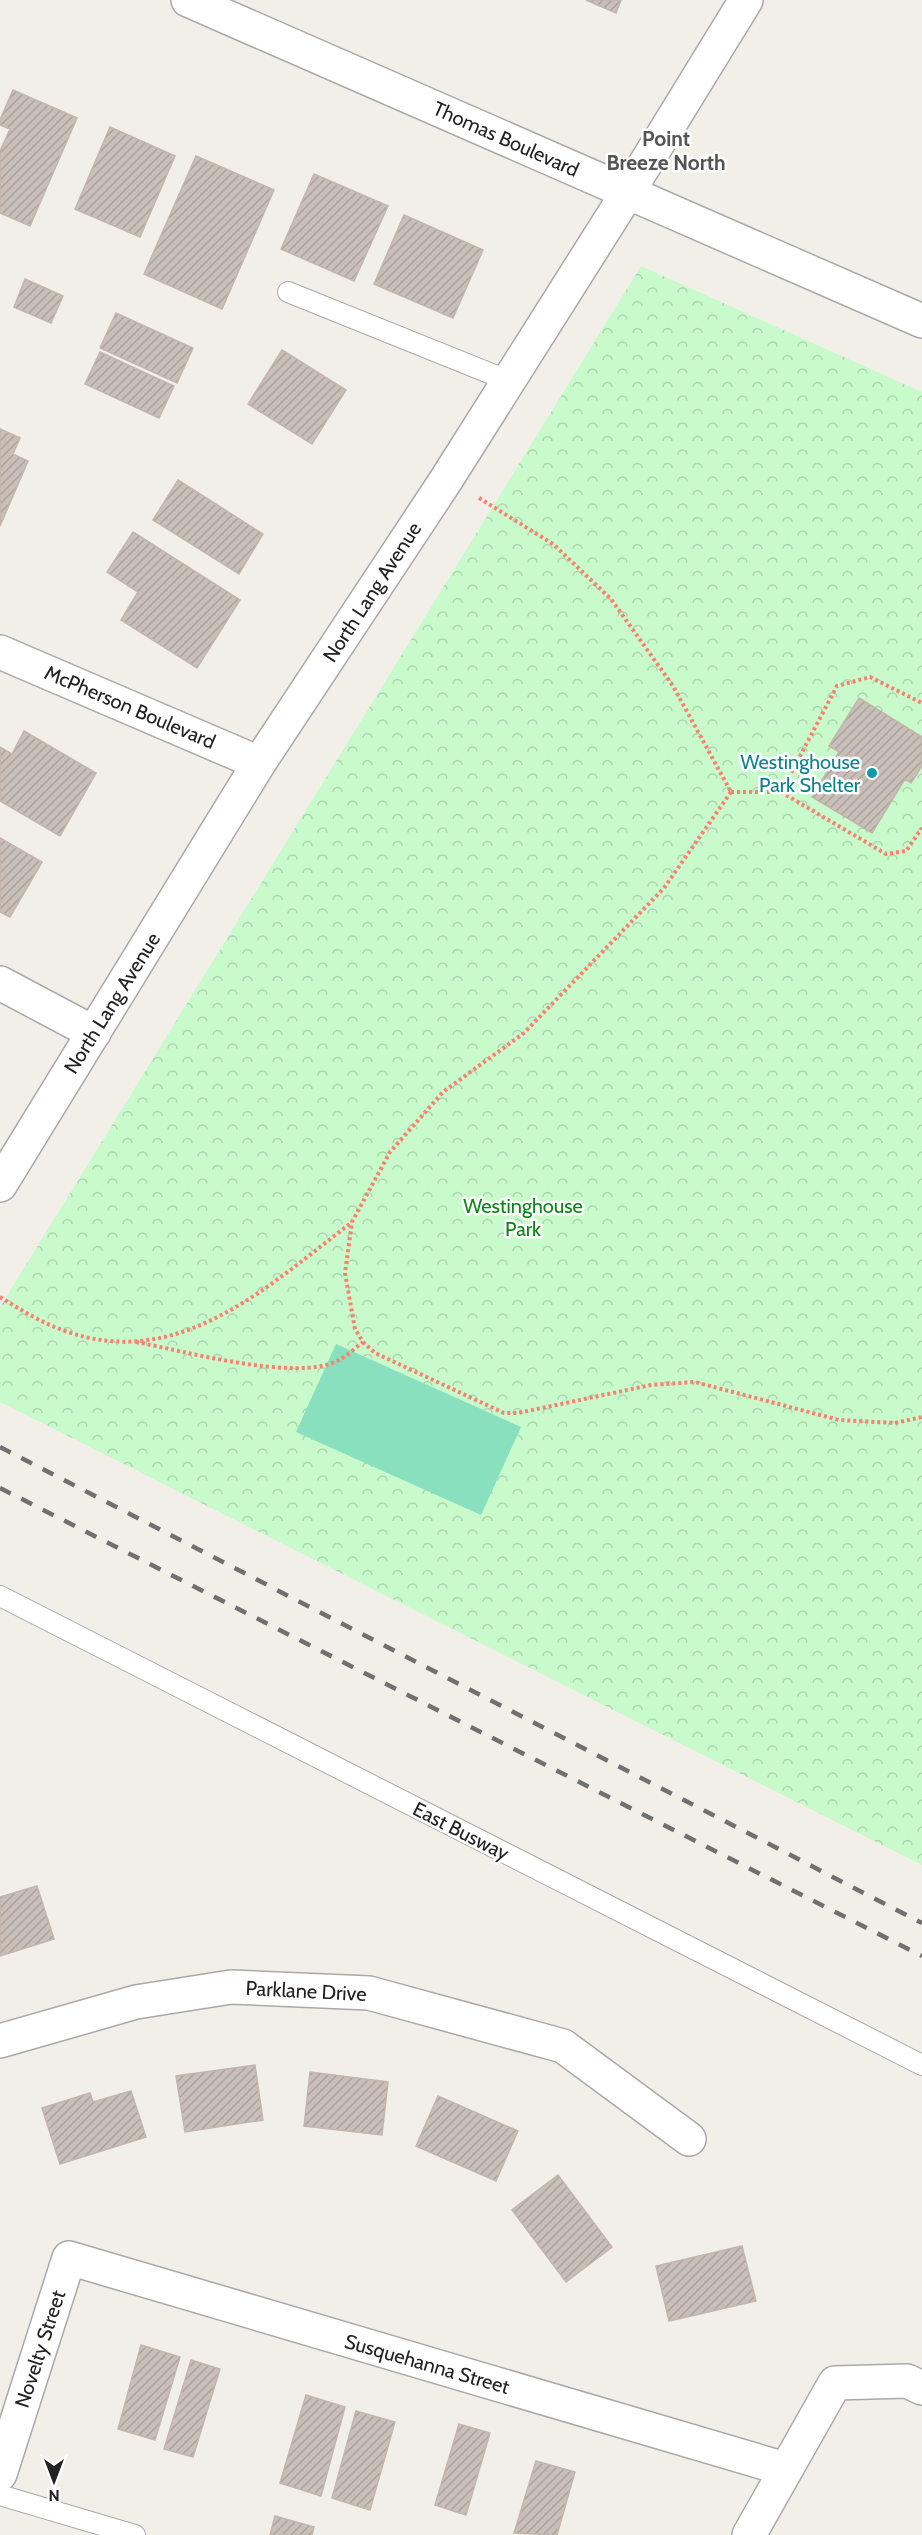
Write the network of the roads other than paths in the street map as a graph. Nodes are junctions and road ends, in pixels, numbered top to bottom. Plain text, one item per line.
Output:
1 (189, 0) edge
2 (746, 0) edge
3 (628, 192) junction
4 (288, 292) dead end
5 (922, 321) edge
6 (509, 381) junction
7 (0, 651) edge
8 (259, 763) junction
9 (0, 983) edge
10 (94, 1033) junction
11 (0, 1185) edge
12 (0, 1596) edge
13 (0, 2041) edge
14 (922, 2065) edge
15 (689, 2139) dead end
16 (69, 2258) joint
17 (922, 2388) edge
18 (785, 2469) junction
19 (0, 2474) edge
20 (0, 2495) edge
21 (135, 2535) edge
22 (749, 2535) edge

1 - 3 street, Thomas Boulevard
2 - 3 street, North Lang Avenue
3 - 5 street, Thomas Boulevard
3 - 6 street, North Lang Avenue
4 - 6 lane
6 - 8 street, North Lang Avenue
7 - 8 street, McPherson Boulevard
8 - 10 street, North Lang Avenue
9 - 10 street
10 - 11 street, North Lang Avenue
12 - 14 lane, East Busway
13 - 15 street, Parklane Drive
16 - 18 street, Susquehanna Street
16 - 19 street, Novelty Street
17 - 18 street
18 - 22 street
20 - 21 lane

